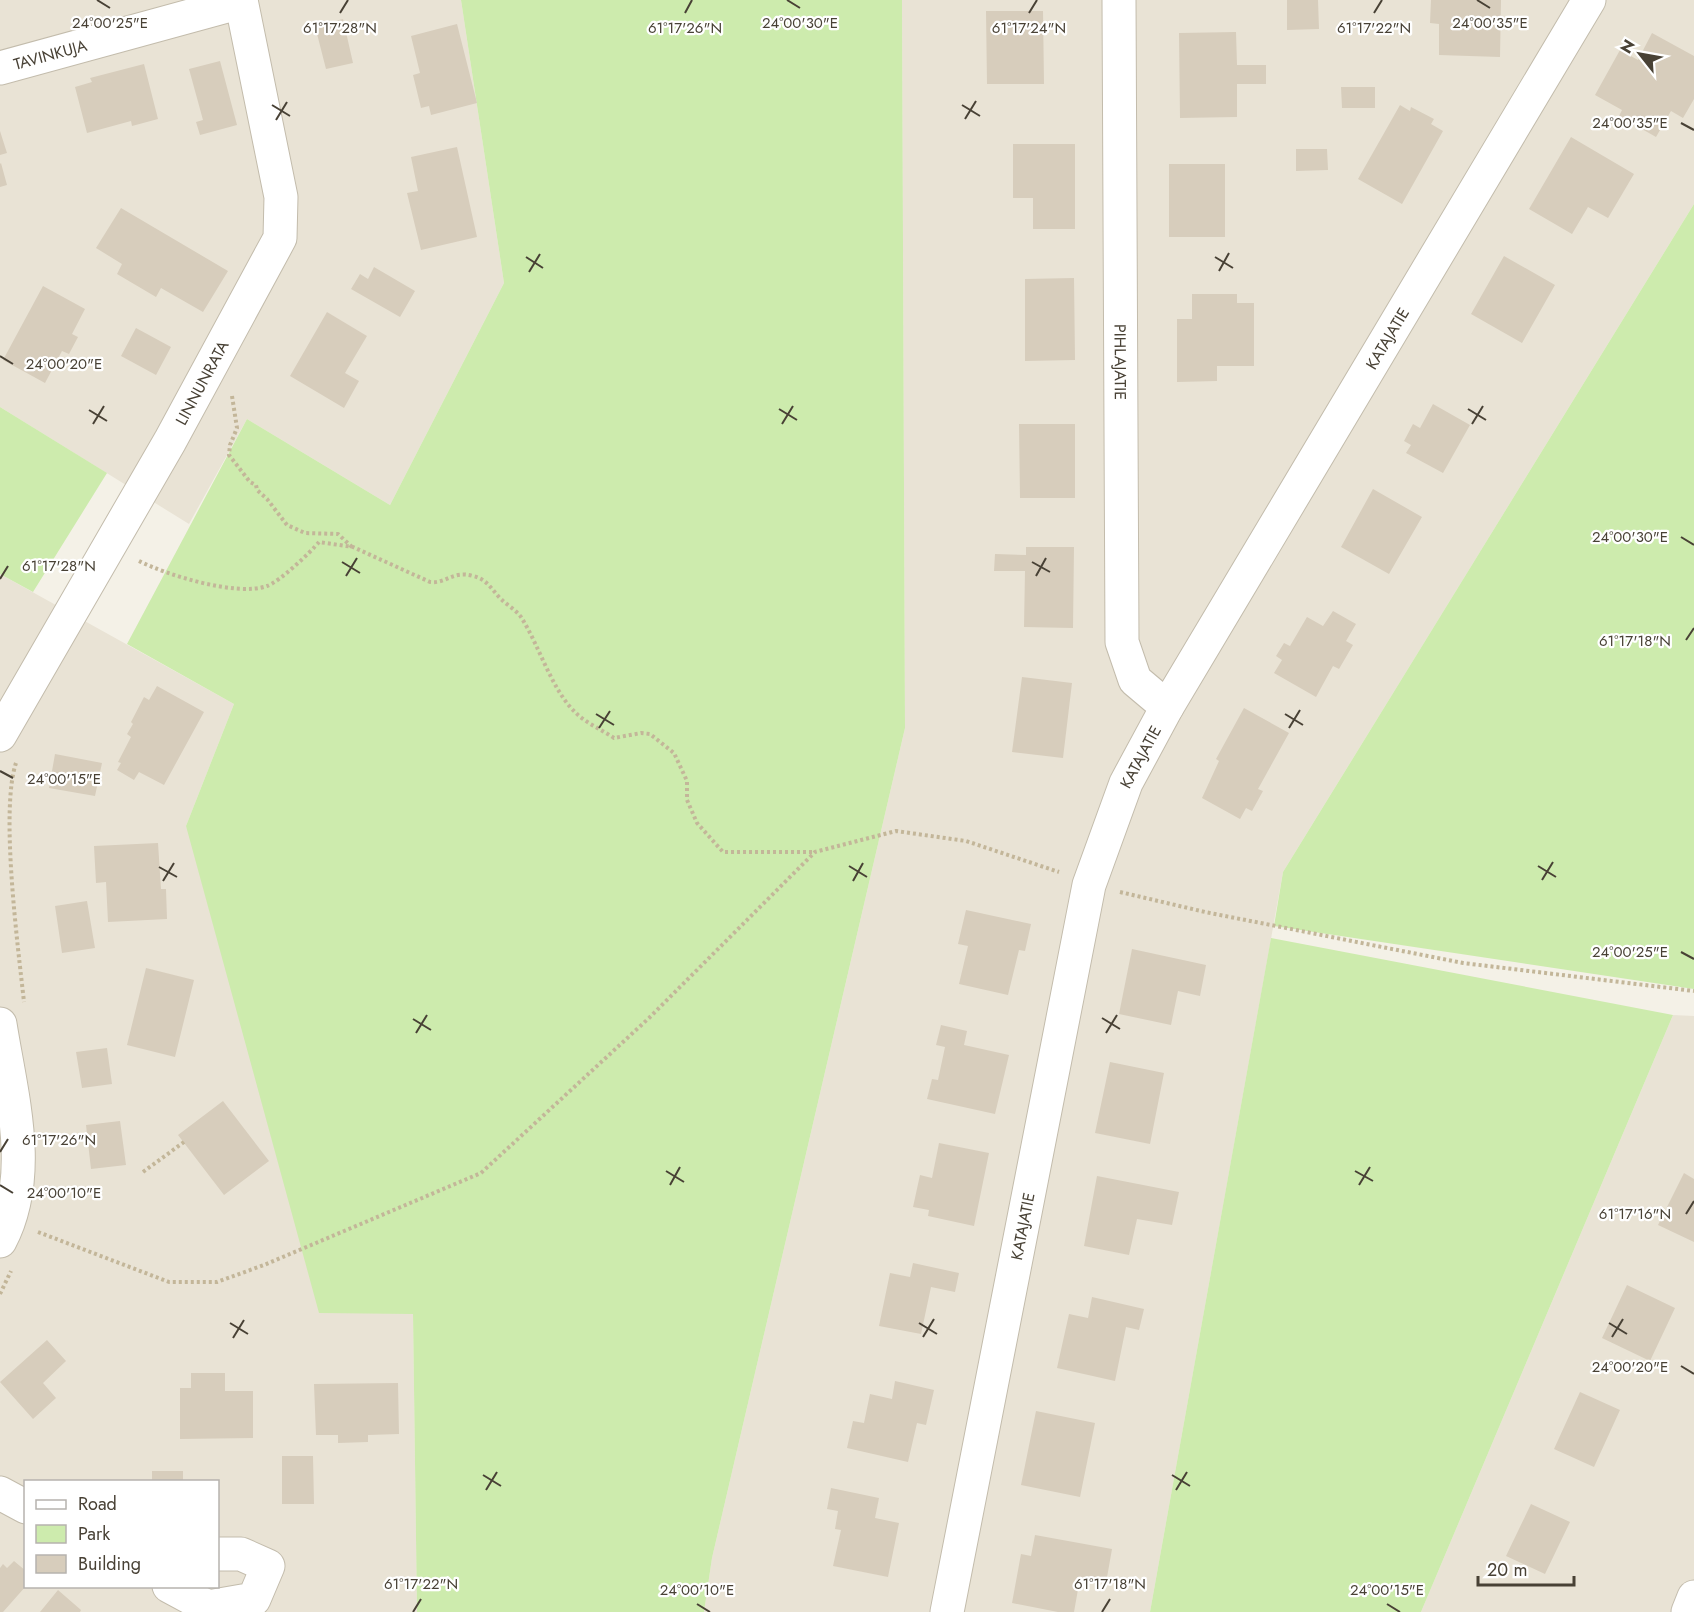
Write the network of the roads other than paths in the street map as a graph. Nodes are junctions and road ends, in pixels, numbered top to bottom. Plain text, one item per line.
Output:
1 (1119, 0) edge
2 (1589, 0) edge
3 (241, 1) edge
4 (0, 68) edge
5 (1167, 706) junction
6 (10, 745) edge
7 (12, 1016) edge
8 (8, 1252) edge
9 (0, 1493) edge
10 (24, 1506) edge
11 (219, 1554) edge
12 (171, 1588) edge
13 (1694, 1598) edge
14 (947, 1612) edge
15 (1688, 1612) edge

1 - 5 street, PIHLAJATIE
2 - 5 street, KATAJATIE
3 - 4 street, TAVINKUJA
3 - 6 street, LINNUNRATA
5 - 14 street, KATAJATIE
7 - 8 street
9 - 10 street
11 - 12 street
13 - 15 street

